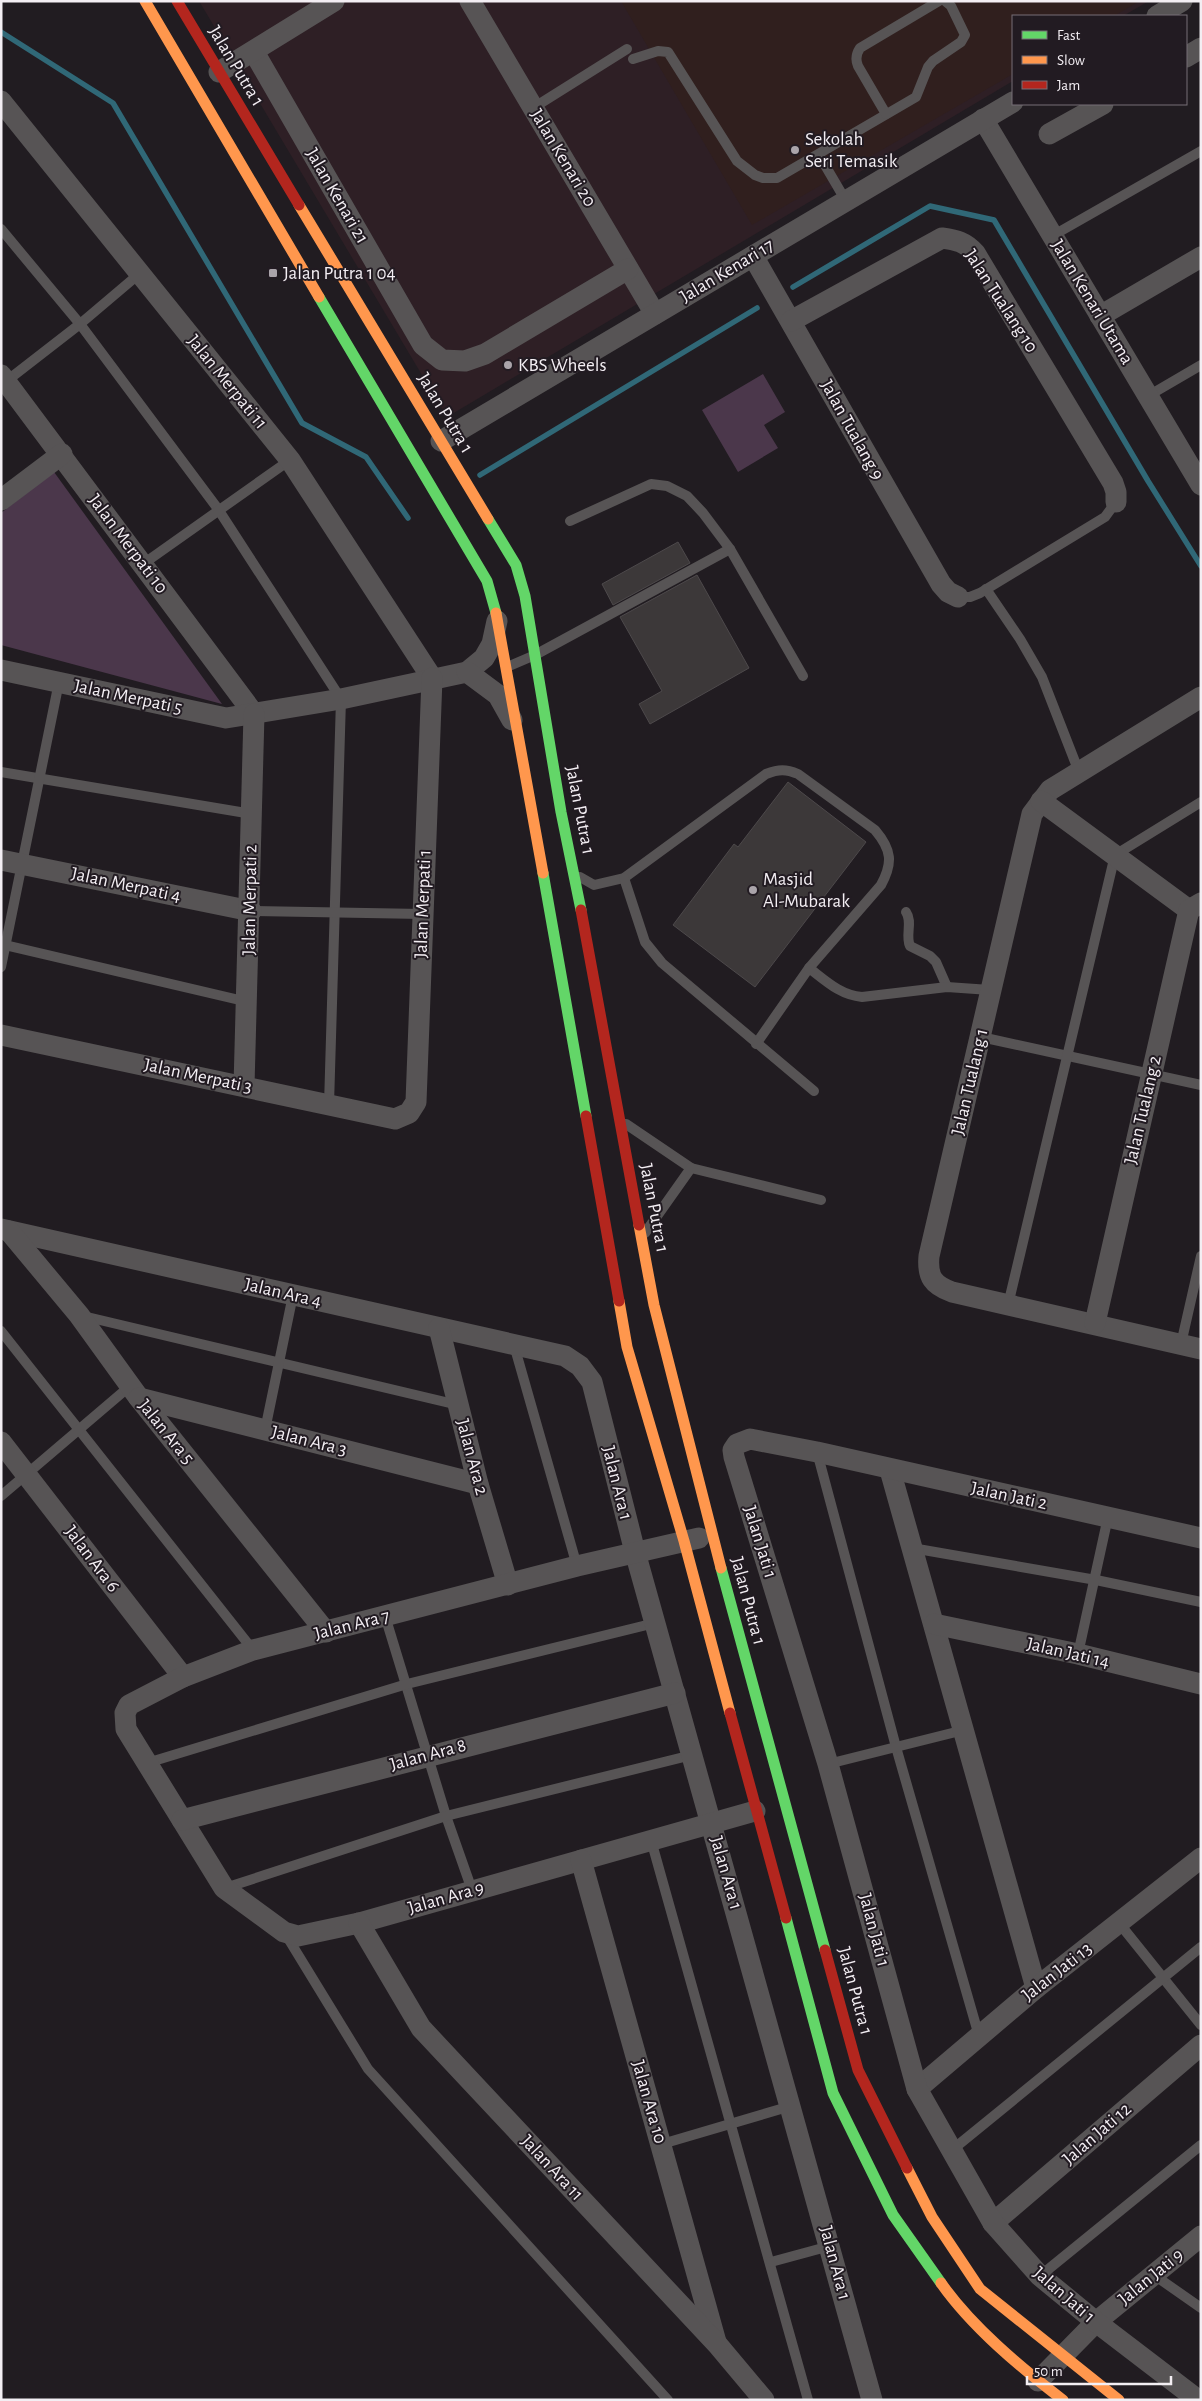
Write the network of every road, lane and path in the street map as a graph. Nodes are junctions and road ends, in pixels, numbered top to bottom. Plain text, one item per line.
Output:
1 (145, 1) edge
2 (177, 1) edge
3 (334, 1) edge
4 (470, 1) edge
5 (939, 1) edge
6 (945, 1) edge
7 (1182, 1) edge
8 (1159, 15) edge
9 (1201, 48) edge
10 (627, 49) dead end
11 (254, 52) junction
12 (1187, 56) edge
13 (634, 59) dead end
14 (219, 72) junction
15 (1, 101) edge
16 (1012, 103) edge
17 (1101, 105) edge
18 (533, 108) junction
19 (886, 114) junction
20 (983, 120) junction
21 (1049, 134) dead end
22 (1201, 151) edge
23 (819, 155) junction
24 (846, 201) junction
25 (1, 229) edge
26 (1052, 236) junction
27 (753, 256) junction
28 (1201, 257) edge
29 (628, 269) junction
30 (139, 274) junction
31 (655, 314) junction
32 (1100, 316) junction
33 (791, 321) junction
34 (80, 324) junction
35 (1201, 365) edge
36 (3, 380) edge
37 (1148, 396) junction
38 (441, 441) junction
39 (62, 454) junction
40 (290, 460) junction
41 (1201, 485) edge
42 (1, 500) edge
43 (1116, 502) joint
44 (218, 509) junction
45 (570, 521) dead end
46 (730, 549) junction
47 (143, 564) junction
48 (986, 589) junction
49 (958, 597) joint
50 (498, 619) junction
51 (535, 655) junction
52 (506, 668) junction
53 (1, 670) edge
54 (466, 672) junction
55 (803, 676) dead end
56 (432, 678) junction
57 (59, 682) junction
58 (1201, 696) edge
59 (341, 699) junction
60 (254, 714) junction
61 (517, 728) junction
62 (1, 772) edge
63 (1079, 772) junction
64 (39, 780) junction
65 (1041, 801) junction
66 (1201, 802) edge
67 (252, 814) junction
68 (1115, 856) junction
69 (1, 860) edge
70 (22, 864) junction
71 (574, 870) junction
72 (624, 878) junction
73 (1195, 907) edge
74 (251, 911) junction
75 (906, 912) dead end
76 (334, 913) junction
77 (423, 914) junction
78 (4, 945) edge
79 (1, 967) edge
80 (809, 968) junction
81 (947, 987) junction
82 (990, 990) junction
83 (248, 1002) junction
84 (1, 1034) edge
85 (981, 1037) junction
86 (756, 1044) junction
87 (1068, 1056) junction
88 (1151, 1074) junction
89 (1201, 1085) edge
90 (244, 1086) junction
91 (814, 1091) dead end
92 (329, 1105) junction
93 (395, 1119) joint
94 (619, 1120) junction
95 (691, 1168) junction
96 (821, 1200) dead end
97 (5, 1230) edge
98 (641, 1238) junction
99 (1201, 1256) edge
100 (293, 1295) junction
101 (1008, 1305) junction
102 (79, 1315) junction
103 (1095, 1323) junction
104 (439, 1328) junction
105 (1, 1331) edge
106 (514, 1345) junction
107 (1191, 1347) edge
108 (565, 1356) joint
109 (279, 1362) junction
110 (135, 1392) junction
111 (458, 1405) junction
112 (78, 1430) junction
113 (265, 1430) junction
114 (1, 1442) edge
115 (817, 1452) junction
116 (890, 1470) junction
117 (27, 1474) junction
118 (478, 1484) junction
119 (1, 1496) edge
120 (1108, 1517) junction
121 (712, 1535) junction
122 (1201, 1538) edge
123 (684, 1541) junction
124 (912, 1548) junction
125 (635, 1552) junction
126 (577, 1566) junction
127 (1096, 1580) junction
128 (508, 1585) junction
129 (1201, 1602) edge
130 (385, 1616) junction
131 (655, 1623) junction
132 (934, 1624) junction
133 (326, 1632) junction
134 (253, 1650) junction
135 (1078, 1654) junction
136 (183, 1678) junction
137 (407, 1684) junction
138 (1201, 1684) edge
139 (675, 1693) junction
140 (964, 1730) junction
141 (896, 1747) junction
142 (428, 1755) junction
143 (692, 1755) junction
144 (147, 1763) junction
145 (828, 1764) junction
146 (755, 1811) junction
147 (446, 1816) junction
148 (182, 1820) junction
149 (712, 1823) junction
150 (651, 1840) junction
151 (1201, 1858) edge
152 (581, 1860) junction
153 (224, 1888) junction
154 (472, 1890) junction
155 (359, 1923) junction
156 (1120, 1923) junction
157 (284, 1932) junction
158 (1201, 1947) edge
159 (1161, 1977) junction
160 (1036, 1988) junction
161 (1201, 2025) edge
162 (979, 2036) junction
163 (1201, 2045) edge
164 (917, 2089) junction
165 (791, 2106) junction
166 (731, 2124) junction
167 (662, 2144) junction
168 (1201, 2144) edge
169 (952, 2150) junction
170 (993, 2223) junction
171 (1201, 2236) edge
172 (830, 2245) junction
173 (771, 2262) junction
174 (1154, 2275) junction
175 (1040, 2276) junction
176 (1201, 2308) edge
177 (1096, 2322) junction
178 (717, 2344) junction
179 (1062, 2356) junction
180 (1038, 2381) junction
181 (668, 2400) edge
182 (764, 2400) edge
183 (808, 2400) edge
184 (872, 2400) edge
185 (1063, 2400) edge
186 (1119, 2400) edge
187 (1198, 2400) edge

1 - 50 main road
2 - 14 main road, Jalan Putra 1
3 - 11 street
4 - 18 street, Jalan Kenari 20
5 - 19 lane
6 - 19 lane
7 - 8 street
9 - 12 street
10 - 18 lane
11 - 14 street
11 - 29 street, Jalan Kenari 21
13 - 23 lane
14 - 38 main road, Jalan Putra 1
15 - 30 street, Jalan Merpati 11
16 - 20 street, Jalan Kenari 17
17 - 21 street
18 - 29 street, Jalan Kenari 20
19 - 23 lane
20 - 24 street, Jalan Kenari 17
20 - 26 street, Jalan Kenari Utama
22 - 26 lane
23 - 24 lane
24 - 27 street, Jalan Kenari 17
25 - 34 lane
26 - 32 street, Jalan Kenari Utama
27 - 31 street, Jalan Kenari 17
27 - 33 street, Jalan Tualang 9
28 - 32 street
29 - 31 street, Jalan Kenari 20
30 - 34 lane
30 - 40 street, Jalan Merpati 11
31 - 38 street, Jalan Kenari 17
32 - 37 street, Jalan Kenari Utama
33 - 43 street, Jalan Tualang 10
33 - 49 street, Jalan Tualang 9
34 - 36 lane
34 - 44 lane
35 - 37 lane
36 - 39 street, Jalan Merpati 10
37 - 41 street, Jalan Kenari Utama
38 - 51 main road, Jalan Putra 1
39 - 42 street
39 - 47 street, Jalan Merpati 10
40 - 44 lane
40 - 56 street, Jalan Merpati 11
43 - 48 lane
44 - 47 lane
44 - 59 lane
45 - 46 lane
46 - 51 lane
46 - 55 lane
47 - 60 street, Jalan Merpati 10
48 - 49 lane
48 - 63 lane
50 - 52 main road
50 - 54 street
51 - 52 lane
51 - 71 main road, Jalan Putra 1
52 - 61 main road
53 - 57 street, Jalan Merpati 5
54 - 56 street, Jalan Merpati 5
54 - 61 street
56 - 59 street, Jalan Merpati 5
56 - 77 street, Jalan Merpati 1
57 - 60 street, Jalan Merpati 5
57 - 64 lane
58 - 63 street, Jalan Tualang 1
59 - 60 street, Jalan Merpati 5
59 - 76 lane
60 - 67 street, Jalan Merpati 2
61 - 123 main road
62 - 64 lane
63 - 65 street, Jalan Tualang 1
64 - 67 lane
64 - 70 lane
65 - 68 street
65 - 82 street, Jalan Tualang 1
66 - 68 lane
67 - 74 street, Jalan Merpati 2
68 - 73 street
68 - 87 lane
69 - 70 street, Jalan Merpati 4
70 - 74 street, Jalan Merpati 4
70 - 78 lane
71 - 72 lane
71 - 94 main road, Jalan Putra 1
72 - 80 lane
72 - 86 lane
73 - 88 street, Jalan Tualang 2
74 - 76 lane
74 - 83 street, Jalan Merpati 2
75 - 81 lane
76 - 77 lane
76 - 92 lane
77 - 93 street, Jalan Merpati 1
78 - 79 lane
78 - 83 lane
80 - 81 lane
80 - 86 lane
81 - 82 lane
82 - 85 street, Jalan Tualang 1
83 - 90 street, Jalan Merpati 2
84 - 90 street, Jalan Merpati 3
85 - 87 lane
85 - 101 street, Jalan Tualang 1
86 - 91 lane
87 - 88 lane
87 - 101 lane
88 - 89 lane
88 - 103 street, Jalan Tualang 2
90 - 92 street, Jalan Merpati 3
92 - 93 street, Jalan Merpati 3
94 - 95 lane
94 - 98 main road, Jalan Putra 1
95 - 96 lane
95 - 98 lane
97 - 100 street, Jalan Ara 4
97 - 102 street, Jalan Ara 5
98 - 121 main road, Jalan Putra 1
99 - 107 lane
100 - 104 street, Jalan Ara 4
100 - 109 lane
101 - 103 street, Jalan Tualang 1
102 - 109 lane
102 - 110 street, Jalan Ara 5
103 - 107 street, Jalan Tualang 1
104 - 106 street, Jalan Ara 4
104 - 111 street, Jalan Ara 2
105 - 112 lane
106 - 108 street, Jalan Ara 4
106 - 126 lane
108 - 125 street, Jalan Ara 1
109 - 111 lane
109 - 113 lane
110 - 112 lane
110 - 113 street, Jalan Ara 3
110 - 133 street, Jalan Ara 5
111 - 118 street, Jalan Ara 2
112 - 117 lane
112 - 134 lane
113 - 118 street, Jalan Ara 3
114 - 117 street, Jalan Ara 6
115 - 116 street, Jalan Jati 2
115 - 141 lane
115 - 145 street, Jalan Jati 1
116 - 120 street, Jalan Jati 2
116 - 124 street
117 - 119 lane
117 - 136 street, Jalan Ara 6
118 - 128 street, Jalan Ara 2
120 - 122 street, Jalan Jati 2
120 - 127 lane
121 - 123 street, Jalan Ara 7
121 - 179 main road, Jalan Putra 1
123 - 125 street, Jalan Ara 7
123 - 146 main road
124 - 127 lane
124 - 132 street
125 - 126 street, Jalan Ara 7
125 - 131 street, Jalan Ara 1
126 - 128 street, Jalan Ara 7
127 - 129 lane
127 - 135 lane
128 - 130 street, Jalan Ara 7
130 - 133 street, Jalan Ara 7
130 - 137 lane
131 - 137 lane
131 - 139 street, Jalan Ara 1
132 - 135 street, Jalan Jati 14
132 - 140 street
133 - 134 street, Jalan Ara 7
134 - 136 street, Jalan Ara 7
135 - 138 street, Jalan Jati 14
136 - 144 street, Jalan Ara 7
137 - 142 lane
137 - 144 lane
139 - 142 street, Jalan Ara 8
139 - 143 street, Jalan Ara 1
140 - 141 lane
140 - 160 street
141 - 145 lane
141 - 162 lane
142 - 147 lane
142 - 148 street, Jalan Ara 8
143 - 147 lane
143 - 149 street, Jalan Ara 1
144 - 148 street, Jalan Ara 7
145 - 164 street, Jalan Jati 1
146 - 149 street, Jalan Ara 9
146 - 180 main road
147 - 153 lane
147 - 154 lane
148 - 153 street, Jalan Ara 9
149 - 150 street, Jalan Ara 9
149 - 165 street, Jalan Ara 1
150 - 152 street, Jalan Ara 9
150 - 166 lane
151 - 156 street, Jalan Jati 13
152 - 154 street, Jalan Ara 9
152 - 167 street, Jalan Ara 10
153 - 157 street, Jalan Ara 9
154 - 155 street, Jalan Ara 9
155 - 157 street, Jalan Ara 9
155 - 178 street, Jalan Ara 11
156 - 159 lane
156 - 160 street, Jalan Jati 13
157 - 181 lane
158 - 159 lane
159 - 161 lane
159 - 169 lane
160 - 162 street, Jalan Jati 13
162 - 164 street, Jalan Jati 13
163 - 170 street, Jalan Jati 12
164 - 169 street, Jalan Jati 1
165 - 166 lane
165 - 172 street, Jalan Ara 1
166 - 167 lane
166 - 173 lane
167 - 178 street, Jalan Ara 10
168 - 175 lane
169 - 170 street, Jalan Jati 1
170 - 175 street, Jalan Jati 1
171 - 174 street, Jalan Jati 9
172 - 173 lane
172 - 184 street, Jalan Ara 1
173 - 183 lane
174 - 176 lane
174 - 177 street, Jalan Jati 9
175 - 177 street, Jalan Jati 1
177 - 179 street, Jalan Jati 9
177 - 187 street, Jalan Jati 1
178 - 182 street, Jalan Ara 11
179 - 180 street, Jalan Jati 9
179 - 186 main road, Jalan Putra 1
180 - 185 main road

